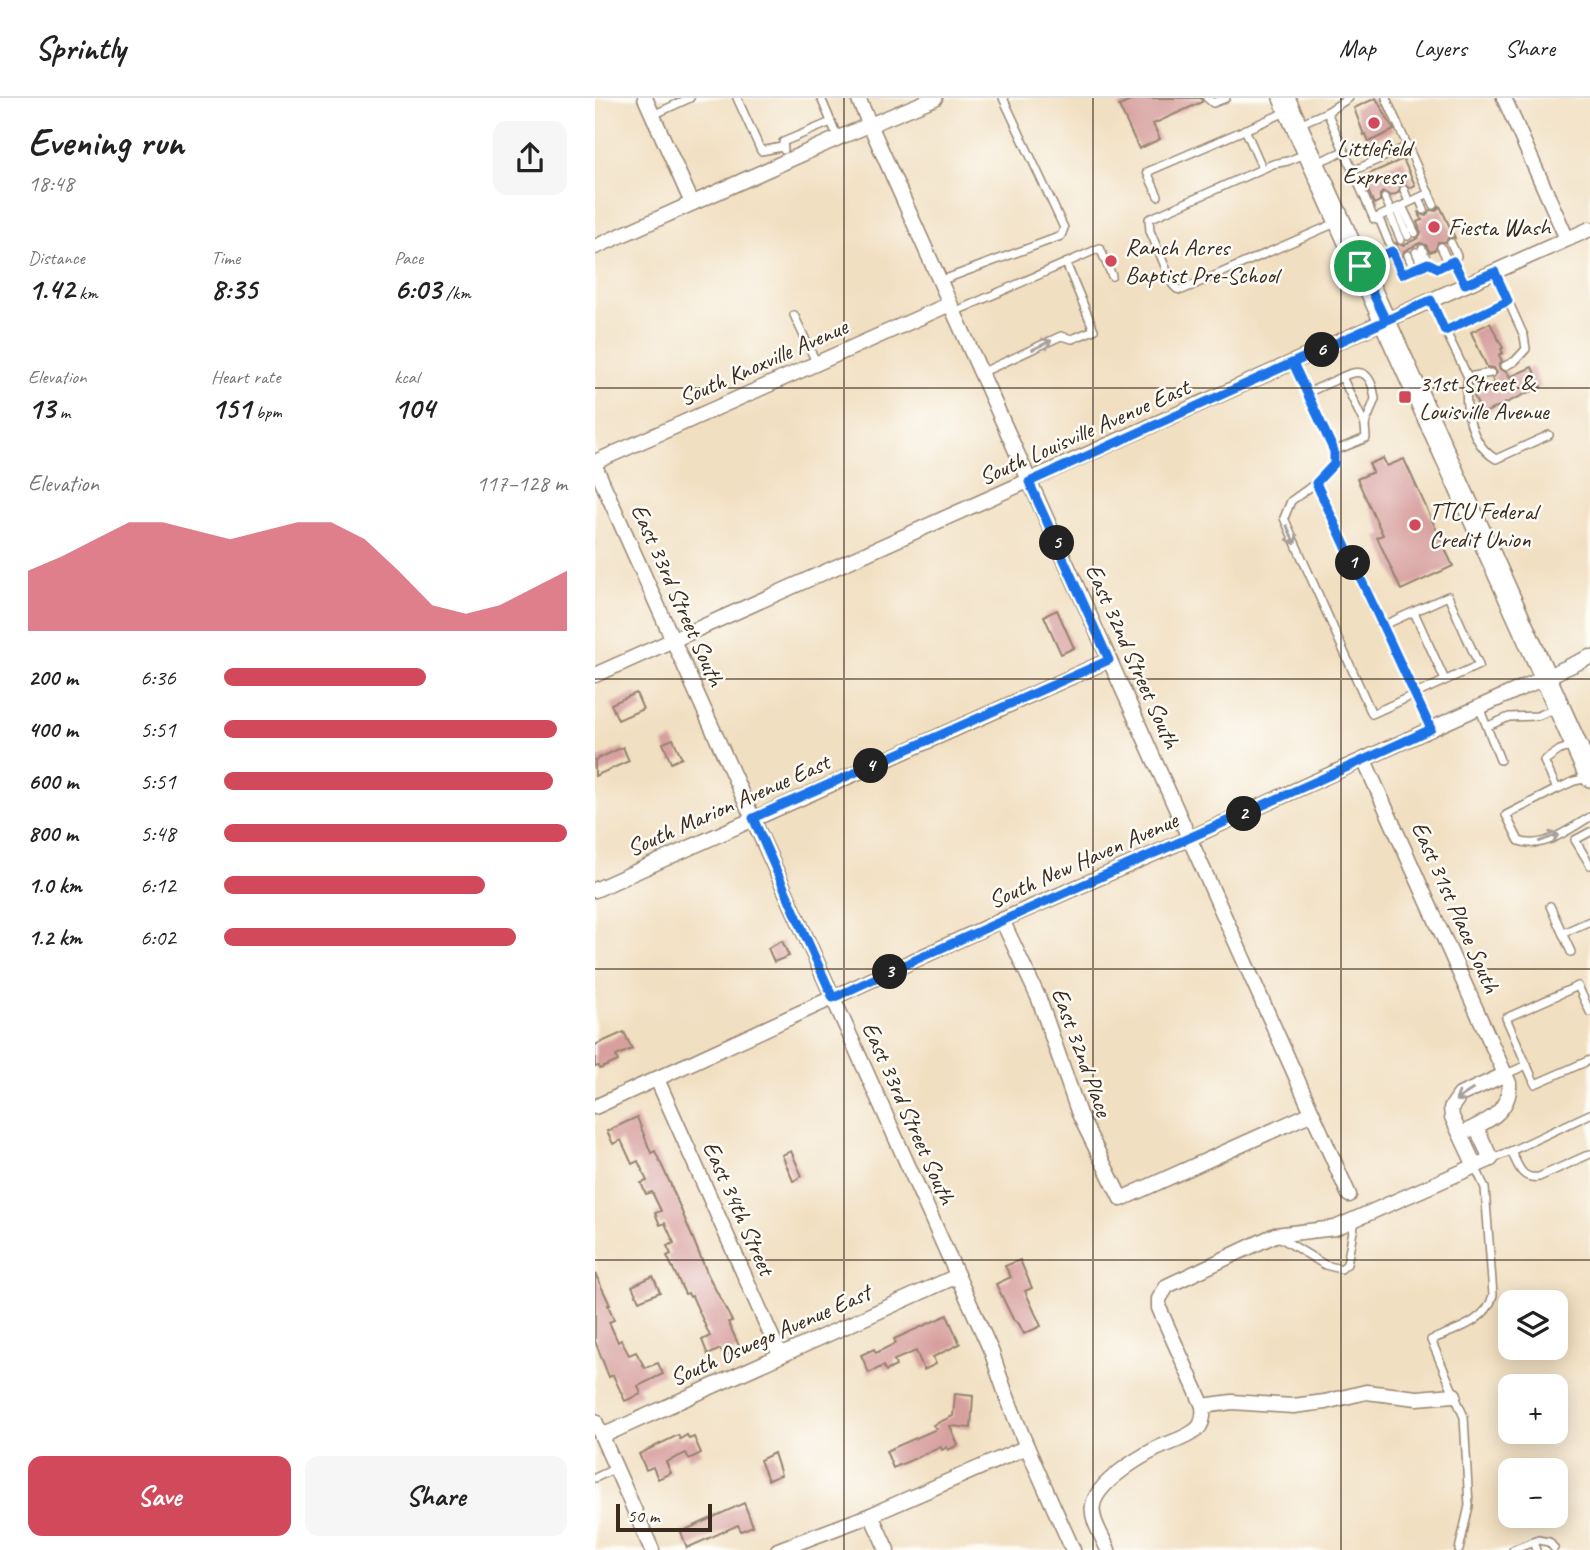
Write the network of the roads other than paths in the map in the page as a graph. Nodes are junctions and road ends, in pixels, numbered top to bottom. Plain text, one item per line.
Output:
1 (645, 98) edge
2 (690, 98) edge
3 (737, 98) edge
4 (821, 98) edge
5 (858, 98) edge
6 (935, 98) edge
7 (1003, 98) edge
8 (1207, 98) edge
9 (1226, 98) edge
10 (1349, 98) edge
11 (1386, 98) edge
12 (1504, 98) edge
13 (1290, 111) edge
14 (1327, 112) junction
15 (653, 115) junction
16 (831, 122) junction
17 (870, 126) junction
18 (1245, 129) junction
19 (838, 138) junction
20 (1408, 146) junction
21 (761, 151) junction
22 (1344, 151) junction
23 (786, 153) junction
24 (1388, 156) junction
25 (1311, 158) junction
26 (1260, 163) dead end
27 (1370, 163) junction
28 (1392, 164) dead end
29 (768, 170) junction
30 (1353, 171) junction
31 (1374, 172) dead end
32 (1404, 190) dead end
33 (1429, 193) junction
34 (1158, 196) dead end
35 (1385, 198) dead end
36 (1419, 198) junction
37 (692, 203) junction
38 (1434, 205) dead end
39 (1397, 208) junction
40 (1424, 209) dead end
41 (1374, 219) junction
42 (1339, 221) junction
43 (1589, 233) edge
44 (1567, 239) junction
45 (1451, 243) dead end
46 (595, 247) edge
47 (1441, 247) dead end
48 (1392, 251) junction
49 (1451, 262) junction
50 (1066, 263) junction
51 (1360, 266) junction
52 (1421, 266) junction
53 (1495, 272) junction
54 (1112, 276) dead end
55 (940, 281) junction
56 (1465, 284) junction
57 (1431, 300) junction
58 (1508, 301) junction
59 (952, 309) junction
60 (794, 315) dead end
61 (1386, 321) junction
62 (1445, 331) junction
63 (816, 362) junction
64 (1293, 363) junction
65 (1505, 366) dead end
66 (1491, 373) dead end
67 (981, 374) junction
68 (1342, 377) junction
69 (1468, 377) junction
70 (1307, 393) junction
71 (1365, 425) junction
72 (1549, 435) dead end
73 (1334, 451) junction
74 (595, 464) edge
75 (1029, 482) junction
76 (1316, 483) junction
77 (1413, 612) junction
78 (1382, 626) junction
79 (673, 640) junction
80 (1590, 657) edge
81 (1109, 660) junction
82 (595, 675) edge
83 (1546, 677) junction
84 (1445, 680) junction
85 (1414, 693) junction
86 (1479, 707) junction
87 (1559, 707) junction
88 (1488, 726) junction
89 (1431, 729) junction
90 (1576, 744) junction
91 (1364, 760) junction
92 (1500, 760) dead end
93 (1590, 777) edge
94 (1556, 789) junction
95 (1590, 817) edge
96 (753, 818) junction
97 (1590, 832) edge
98 (1190, 838) junction
99 (1590, 865) edge
100 (595, 890) edge
101 (1550, 906) dead end
102 (1002, 920) junction
103 (1590, 921) edge
104 (1563, 933) junction
105 (1571, 952) dead end
106 (833, 998) junction
107 (1590, 1012) edge
108 (1590, 1060) edge
109 (1527, 1065) junction
110 (1506, 1073) junction
111 (657, 1079) junction
112 (595, 1107) edge
113 (1312, 1113) junction
114 (1590, 1114) edge
115 (1476, 1127) junction
116 (1460, 1134) junction
117 (1510, 1151) junction
118 (1590, 1154) edge
119 (1490, 1159) junction
120 (1475, 1166) junction
121 (1349, 1195) dead end
122 (1355, 1220) junction
123 (1275, 1235) junction
124 (957, 1276) junction
125 (780, 1355) junction
126 (1454, 1395) junction
127 (1203, 1406) junction
128 (595, 1421) edge
129 (602, 1436) junction
130 (1027, 1447) junction
131 (616, 1468) junction
132 (595, 1478) edge
133 (871, 1515) junction
134 (1534, 1546) edge
135 (1554, 1548) edge
136 (652, 1550) edge
137 (778, 1550) edge
138 (887, 1550) edge
139 (1073, 1550) edge
140 (1108, 1550) edge
141 (1459, 1550) edge
142 (1513, 1550) edge

1 - 15 street
2 - 15 lane
3 - 21 lane
4 - 16 lane
5 - 17 street, East 32nd Street South
6 - 17 street
7 - 55 lane
8 - 9 lane
10 - 14 lane
11 - 20 lane
12 - 44 street
13 - 14 lane
13 - 18 lane
13 - 25 main road
14 - 22 lane
15 - 37 street
16 - 19 lane
16 - 23 lane
17 - 19 street
17 - 55 street, East 32nd Street South
18 - 26 lane
18 - 34 lane
19 - 23 street
20 - 24 lane
20 - 33 lane
21 - 23 lane
21 - 29 lane
22 - 25 lane
22 - 30 lane
23 - 29 street
24 - 27 lane
24 - 28 lane
25 - 42 main road
25 - 42 lane
27 - 30 lane
27 - 31 lane
29 - 37 street
30 - 41 lane
32 - 39 lane
33 - 36 lane
33 - 38 lane
35 - 39 lane
36 - 39 lane
36 - 40 lane
37 - 46 street
39 - 39 lane
39 - 41 lane
41 - 48 lane
42 - 51 main road
43 - 44 street, South Louisville Avenue East
44 - 53 street, South Louisville Avenue East
45 - 49 lane
47 - 49 lane
48 - 51 lane
48 - 52 lane
49 - 52 lane
49 - 56 lane
50 - 54 lane
50 - 59 lane
67 -> 50 lane
51 - 61 main road
52 - 52 lane
53 - 56 street, South Louisville Avenue East
53 - 58 lane
55 - 59 street, East 32nd Street South
56 - 57 street, South Louisville Avenue East
57 - 61 street, South Louisville Avenue East
57 - 62 lane
58 - 62 lane
58 - 65 lane
59 - 63 street, South Knoxville Avenue
59 - 67 street, East 32nd Street South
60 - 63 lane
61 - 64 street, South Louisville Avenue East
61 - 83 main road
62 - 69 lane
63 - 74 street, South Knoxville Avenue
64 - 70 lane
64 - 75 street, South Louisville Avenue East
66 - 69 lane
67 - 75 street, East 32nd Street South
68 - 70 lane
68 - 71 lane
68 - 71 lane
69 - 72 lane
70 - 73 lane
71 - 73 lane
73 - 76 lane
74 - 79 street, East 33rd Street South
75 - 79 street, South Louisville Avenue East
75 - 81 street, East 32nd Street South
76 - 78 lane
76 -> 85 lane
77 - 78 lane
77 - 84 lane
77 - 84 lane
78 - 85 lane
79 - 82 street, South Louisville Avenue East
79 - 96 street, East 33rd Street South
80 - 83 street, South New Haven Avenue
81 - 96 street, South Marion Avenue East
81 - 98 street, East 32nd Street South
83 - 86 street, South New Haven Avenue
83 - 87 main road
84 - 85 lane
85 - 89 lane
86 - 88 lane
86 - 89 street, South New Haven Avenue
87 - 88 lane
87 - 90 main road
88 - 92 lane
89 - 91 street, South New Haven Avenue
90 - 93 main road
90 - 94 lane
91 - 98 street, South New Haven Avenue
91 - 110 street, East 31st Place South
93 - 94 lane
94 -> 95 lane
96 - 100 street, South Marion Avenue East
96 - 106 street, East 33rd Street South
97 - 99 lane
98 - 102 street, South New Haven Avenue
98 - 113 street, East 32nd Street South
101 - 104 lane
102 - 106 street, South New Haven Avenue
102 - 113 street, East 32nd Place
103 - 104 lane
104 - 105 lane
106 - 111 street, South New Haven Avenue
106 - 124 street, East 33rd Street South
107 - 109 lane
108 - 109 lane
109 - 110 lane
110 - 115 street, East 31st Place South
110 -> 116 street
111 - 112 street, South New Haven Avenue
111 - 125 street, East 34th Street
113 - 121 street, East 32nd Street South
114 - 117 lane
115 - 116 street, East 31st Place South
115 - 119 street
116 - 120 street
117 - 118 lane
117 - 119 lane
119 - 120 street
120 - 122 street
120 - 126 lane
122 - 123 street
122 - 123 lane
123 - 127 street
124 - 125 street, South Oswego Avenue East
124 - 130 street, East 33rd Street South
125 - 129 street, South Oswego Avenue East
126 - 127 street
126 - 141 lane
127 - 140 street
128 - 129 street
129 - 131 street
130 - 133 street
130 - 139 street, East 33rd Street South
131 - 132 lane
131 - 136 street
133 - 137 street
133 - 138 street
134 - 135 lane
134 - 142 lane

